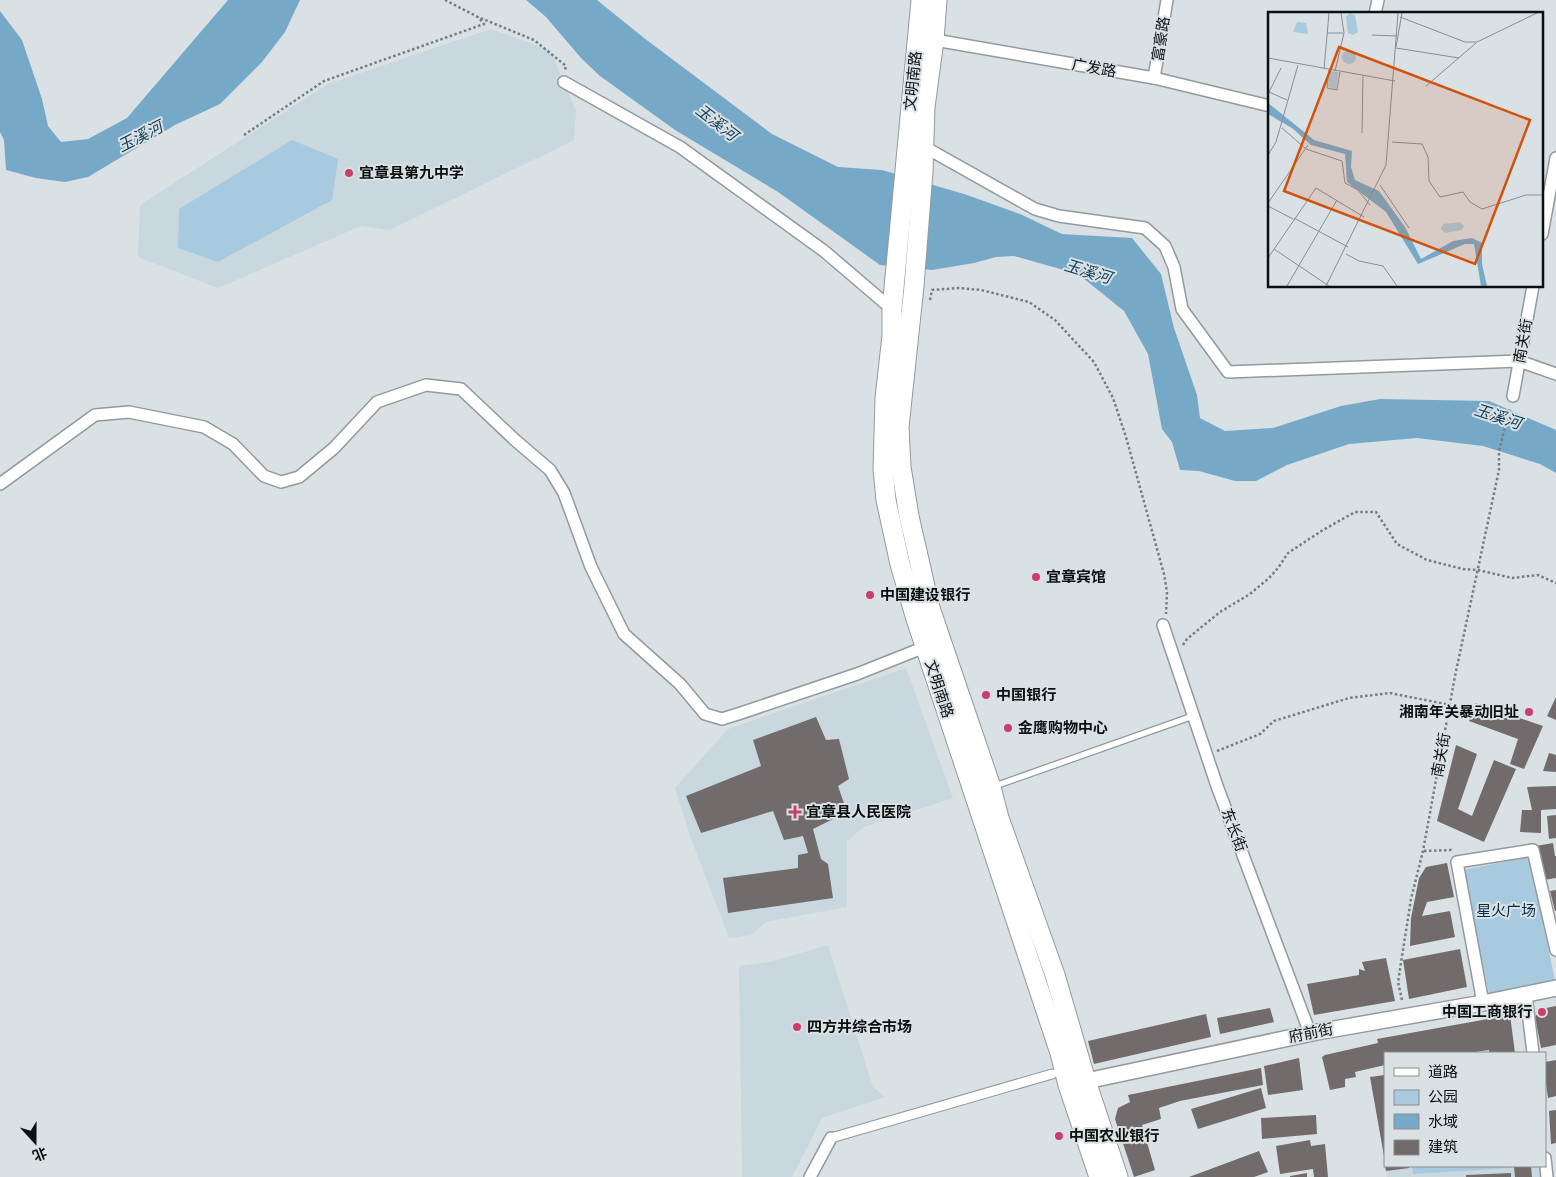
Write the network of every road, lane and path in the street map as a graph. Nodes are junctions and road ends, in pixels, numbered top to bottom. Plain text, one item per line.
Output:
1 (445, 0) edge
2 (921, 0) edge
3 (937, 0) edge
4 (1167, 0) edge
5 (478, 17) junction
6 (926, 38) junction
7 (1154, 78) junction
8 (564, 82) joint
9 (1268, 106) edge
10 (244, 134) dead end
11 (915, 142) junction
12 (1556, 158) edge
13 (1544, 223) edge
14 (1533, 288) edge
15 (929, 307) dead end
16 (892, 309) junction
17 (1519, 362) junction
18 (1556, 374) edge
19 (1513, 396) joint
20 (0, 484) edge
21 (1478, 570) junction
22 (1556, 583) edge
23 (1163, 625) joint
24 (925, 647) junction
25 (1174, 658) junction
26 (1450, 705) junction
27 (1193, 716) junction
28 (1207, 755) junction
29 (982, 790) junction
30 (1423, 851) junction
31 (1457, 862) junction
32 (1556, 950) edge
33 (1556, 988) edge
34 (1526, 995) junction
35 (1402, 1000) dead end
36 (1483, 1003) junction
37 (1310, 1033) junction
38 (1533, 1052) edge
39 (1052, 1074) dead end
40 (1077, 1083) junction
41 (831, 1138) joint
42 (810, 1177) edge
43 (1099, 1177) edge
44 (1118, 1177) edge

1 - 5 path
2 - 6 main road, 文明南路
3 - 6 main road
4 - 7 street, 富豪路
5 - 8 path
5 - 10 path
6 - 7 street, 广发路
6 - 11 main road, 文明南路
7 - 9 street, 广发路
8 - 16 street
11 - 16 main road, 文明南路
11 - 17 street
11 - 29 main road
12 - 13 street
14 - 17 street, 南关街
15 - 23 path
16 - 24 main road, 文明南路
17 - 18 street
17 - 19 street, 南关街
19 - 21 path, 南关街
20 - 24 street
21 - 22 path
21 - 25 path
21 - 26 path, 南关街
23 - 25 street, 东长街
24 - 29 main road, 文明南路
25 - 27 street, 东长街
26 - 28 path
26 - 30 path, 南关街
27 - 28 street, 东长街
27 - 29 lane
28 - 37 street, 东长街
29 - 40 main road, 文明南路
30 - 31 path
30 - 35 path, 南关街
31 - 32 street
31 - 36 street
33 - 34 street, 府前街
34 - 36 street, 府前街
34 - 38 street
36 - 37 street, 府前街
37 - 40 street, 府前街
39 - 41 street
40 - 43 main road
40 - 44 main road
41 - 42 street

